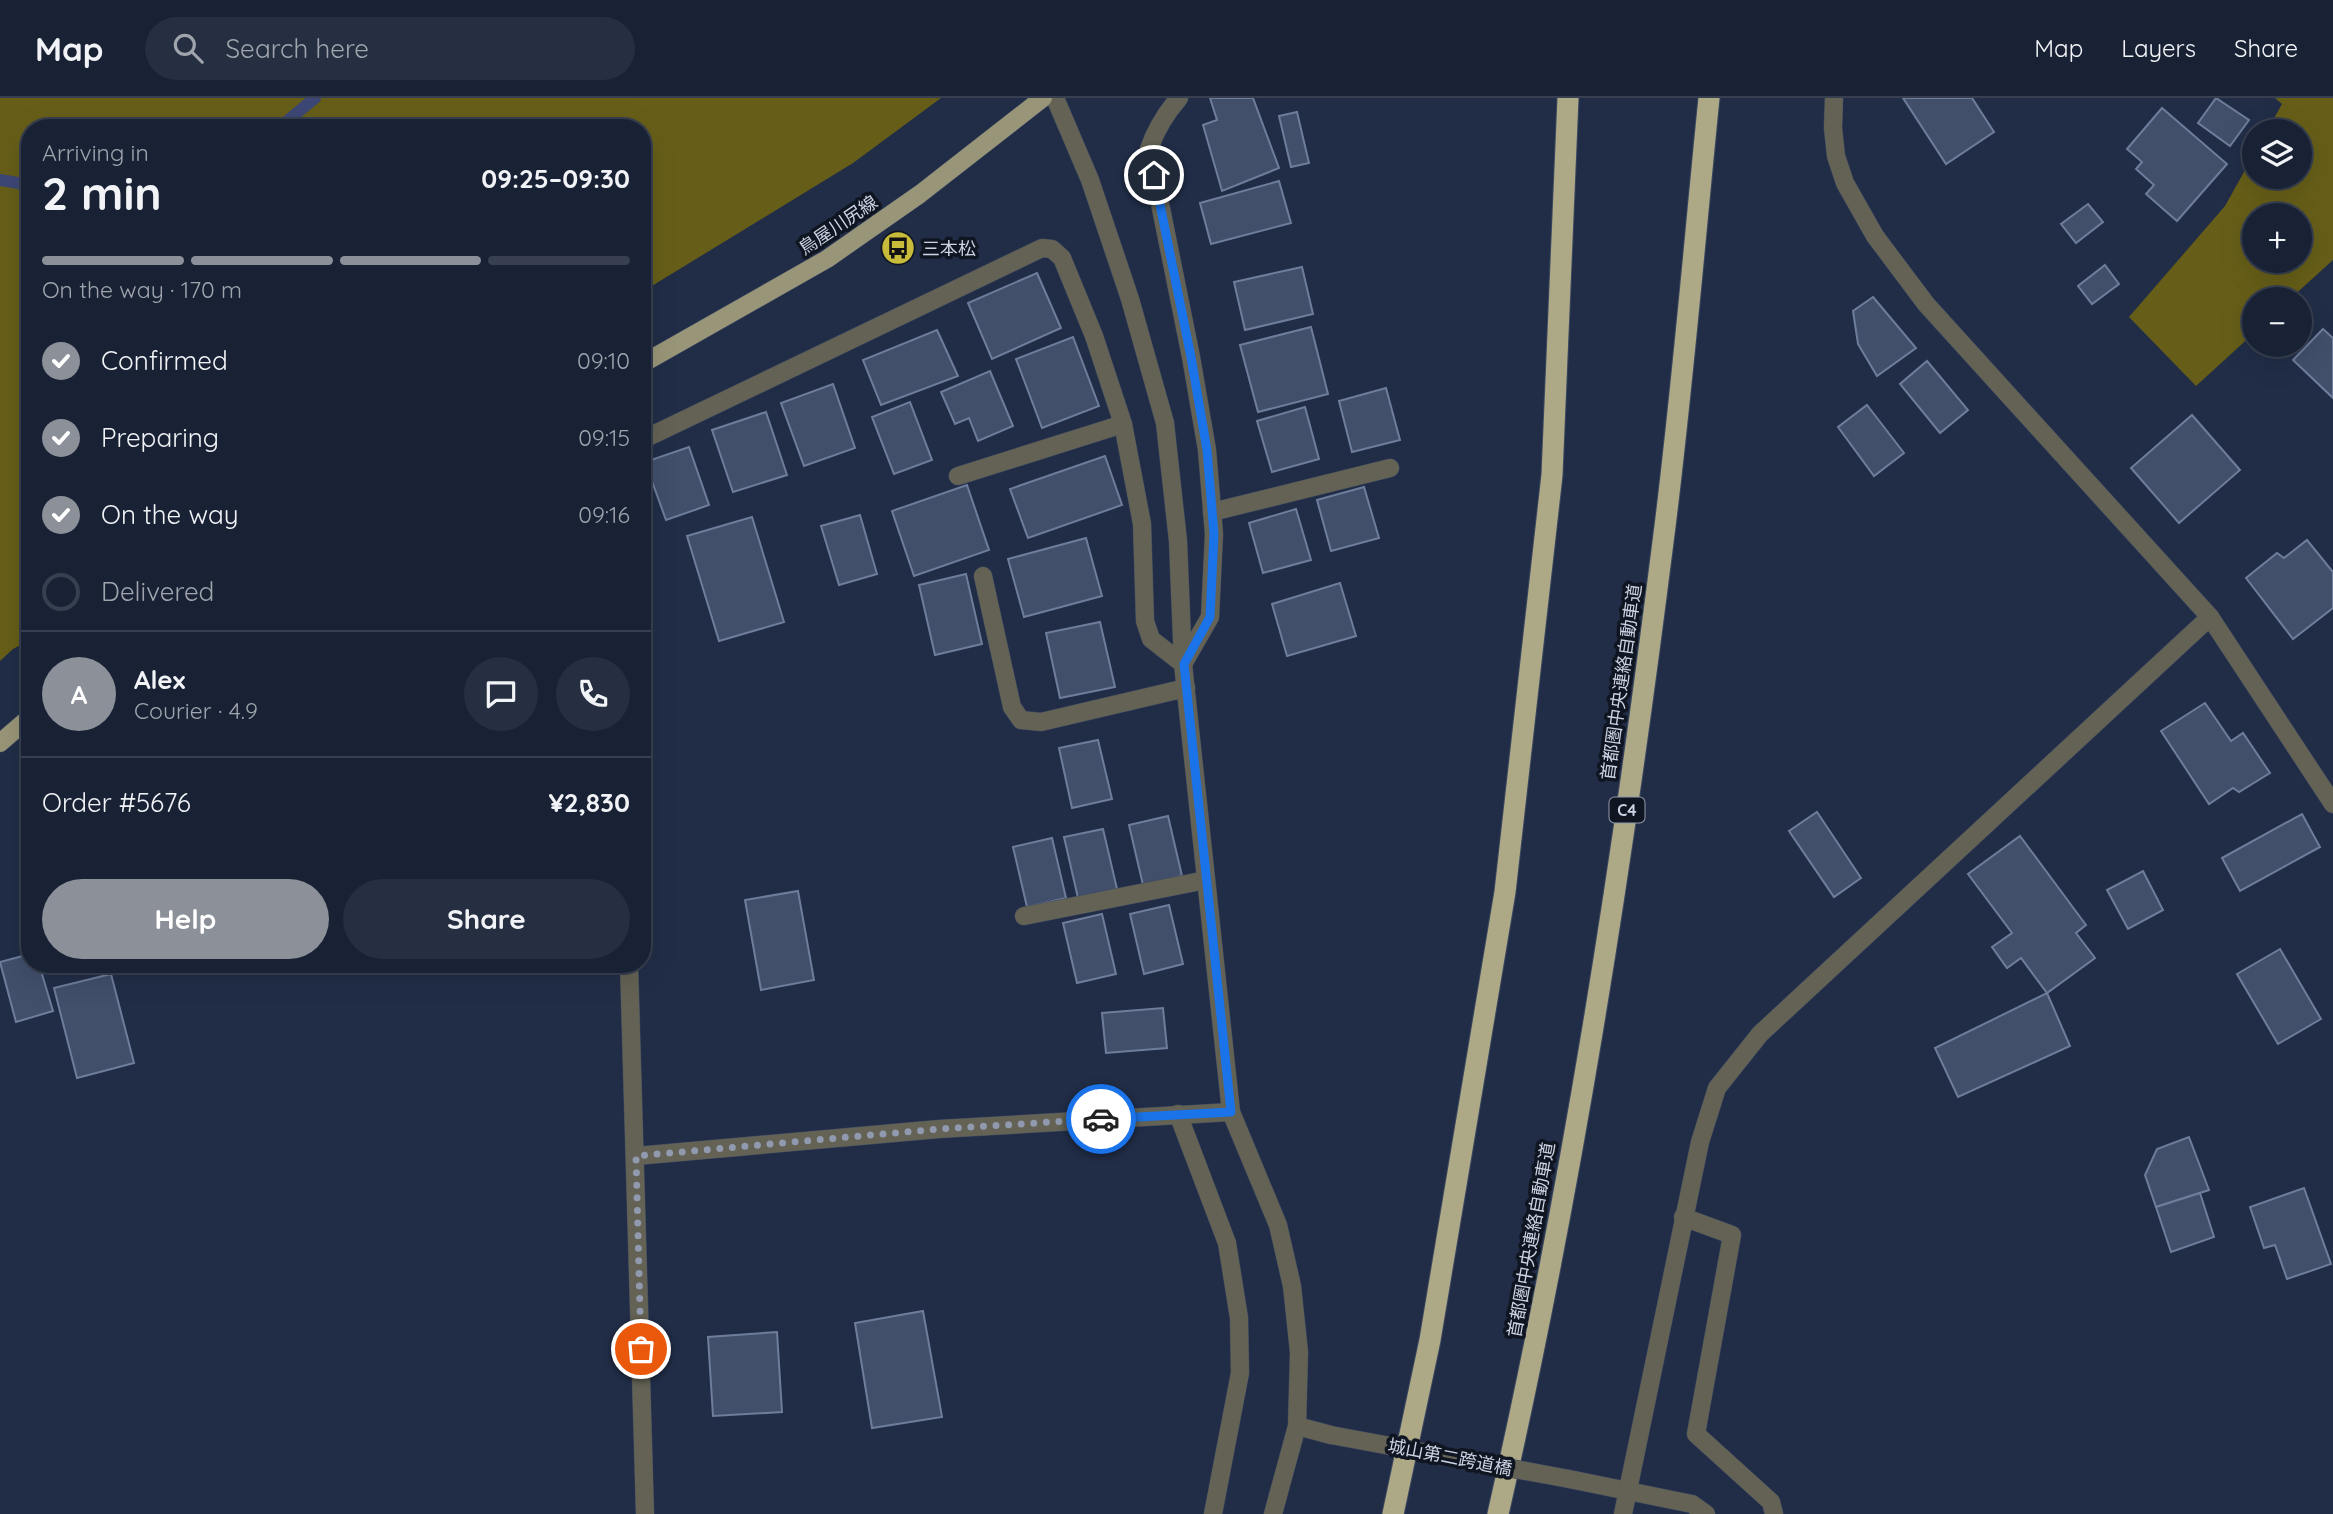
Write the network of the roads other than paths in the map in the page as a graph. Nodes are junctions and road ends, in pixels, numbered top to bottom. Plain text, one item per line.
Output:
1 (1043, 98) edge
2 (1055, 98) edge
3 (1179, 98) edge
4 (1568, 98) edge
5 (1709, 98) edge
6 (1834, 98) edge
7 (651, 359) edge
8 (1123, 424) junction
9 (651, 436) edge
10 (1390, 468) dead end
11 (958, 477) dead end
12 (1212, 512) junction
13 (983, 576) dead end
14 (2210, 617) junction
15 (1184, 664) junction
16 (1186, 688) junction
17 (21, 725) edge
18 (0, 743) edge
19 (2333, 804) edge
20 (1206, 880) junction
21 (1024, 916) dead end
22 (629, 973) edge
23 (1231, 1112) junction
24 (1178, 1114) junction
25 (636, 1156) junction
26 (1683, 1217) junction
27 (1297, 1426) junction
28 (1629, 1490) junction
29 (645, 1514) edge
30 (1213, 1514) edge
31 (1273, 1514) edge
32 (1393, 1514) edge
33 (1498, 1514) edge
34 (1623, 1514) edge
35 (1706, 1514) edge
36 (1774, 1514) edge

1 - 7 main road, 鳥屋川尻線
2 - 15 street
3 - 12 street
4 - 32 highway
5 - 33 highway, 首都圏中央連絡自動車道 / C4
6 - 14 street
8 - 9 street
8 - 11 street
8 - 15 street
10 - 12 street
12 - 15 street
13 - 16 street
14 - 19 street
14 - 26 street
15 - 16 street
16 - 20 street
17 - 18 main road
20 - 21 street
20 - 23 street
22 - 25 street
23 - 24 street
23 - 27 street
24 - 25 street
24 - 30 street
25 - 29 street
26 - 28 street
26 - 36 street
27 - 28 street, 城山第二跨道橋, bridge
27 - 31 street
28 - 34 street
28 - 35 street, 城山第二跨道橋

